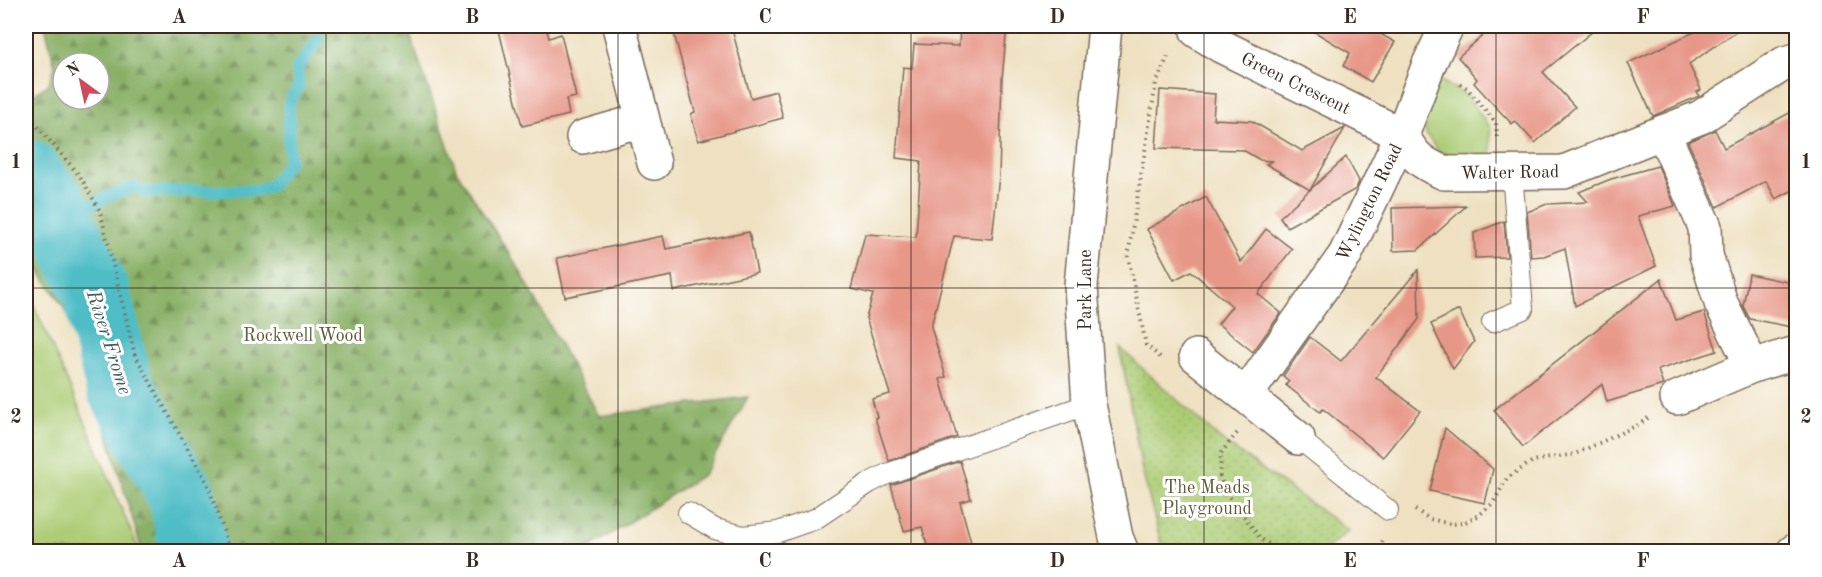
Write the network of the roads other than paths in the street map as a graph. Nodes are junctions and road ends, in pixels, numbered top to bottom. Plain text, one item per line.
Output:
1 (619, 26) edge
2 (1105, 26) edge
3 (1447, 26) edge
4 (1197, 28) edge
5 (1797, 60) edge
6 (642, 120) junction
7 (1663, 132) junction
8 (1402, 135) junction
9 (583, 136) dead end
10 (654, 163) dead end
11 (1505, 172) junction
12 (1492, 322) dead end
13 (1797, 353) edge
14 (1196, 356) dead end
15 (1752, 366) junction
16 (1677, 398) road end
17 (1089, 404) junction
18 (1244, 410) junction
19 (1298, 438) joint
20 (1388, 510) dead end
21 (688, 513) dead end
22 (1122, 552) edge

1 - 6 street
2 - 17 street, Park Lane
3 - 8 street, Wylington Road
4 - 8 street, Green Crescent
5 - 7 street, Walter Road
6 - 9 street
6 - 10 street
7 - 11 street, Walter Road
7 - 15 street
8 - 11 street, Walter Road
8 - 18 street, Wylington Road
11 - 12 lane
13 - 15 street
14 - 18 street
15 - 16 street
17 - 21 lane
17 - 22 street, Park Lane
18 - 19 street
19 - 20 lane

